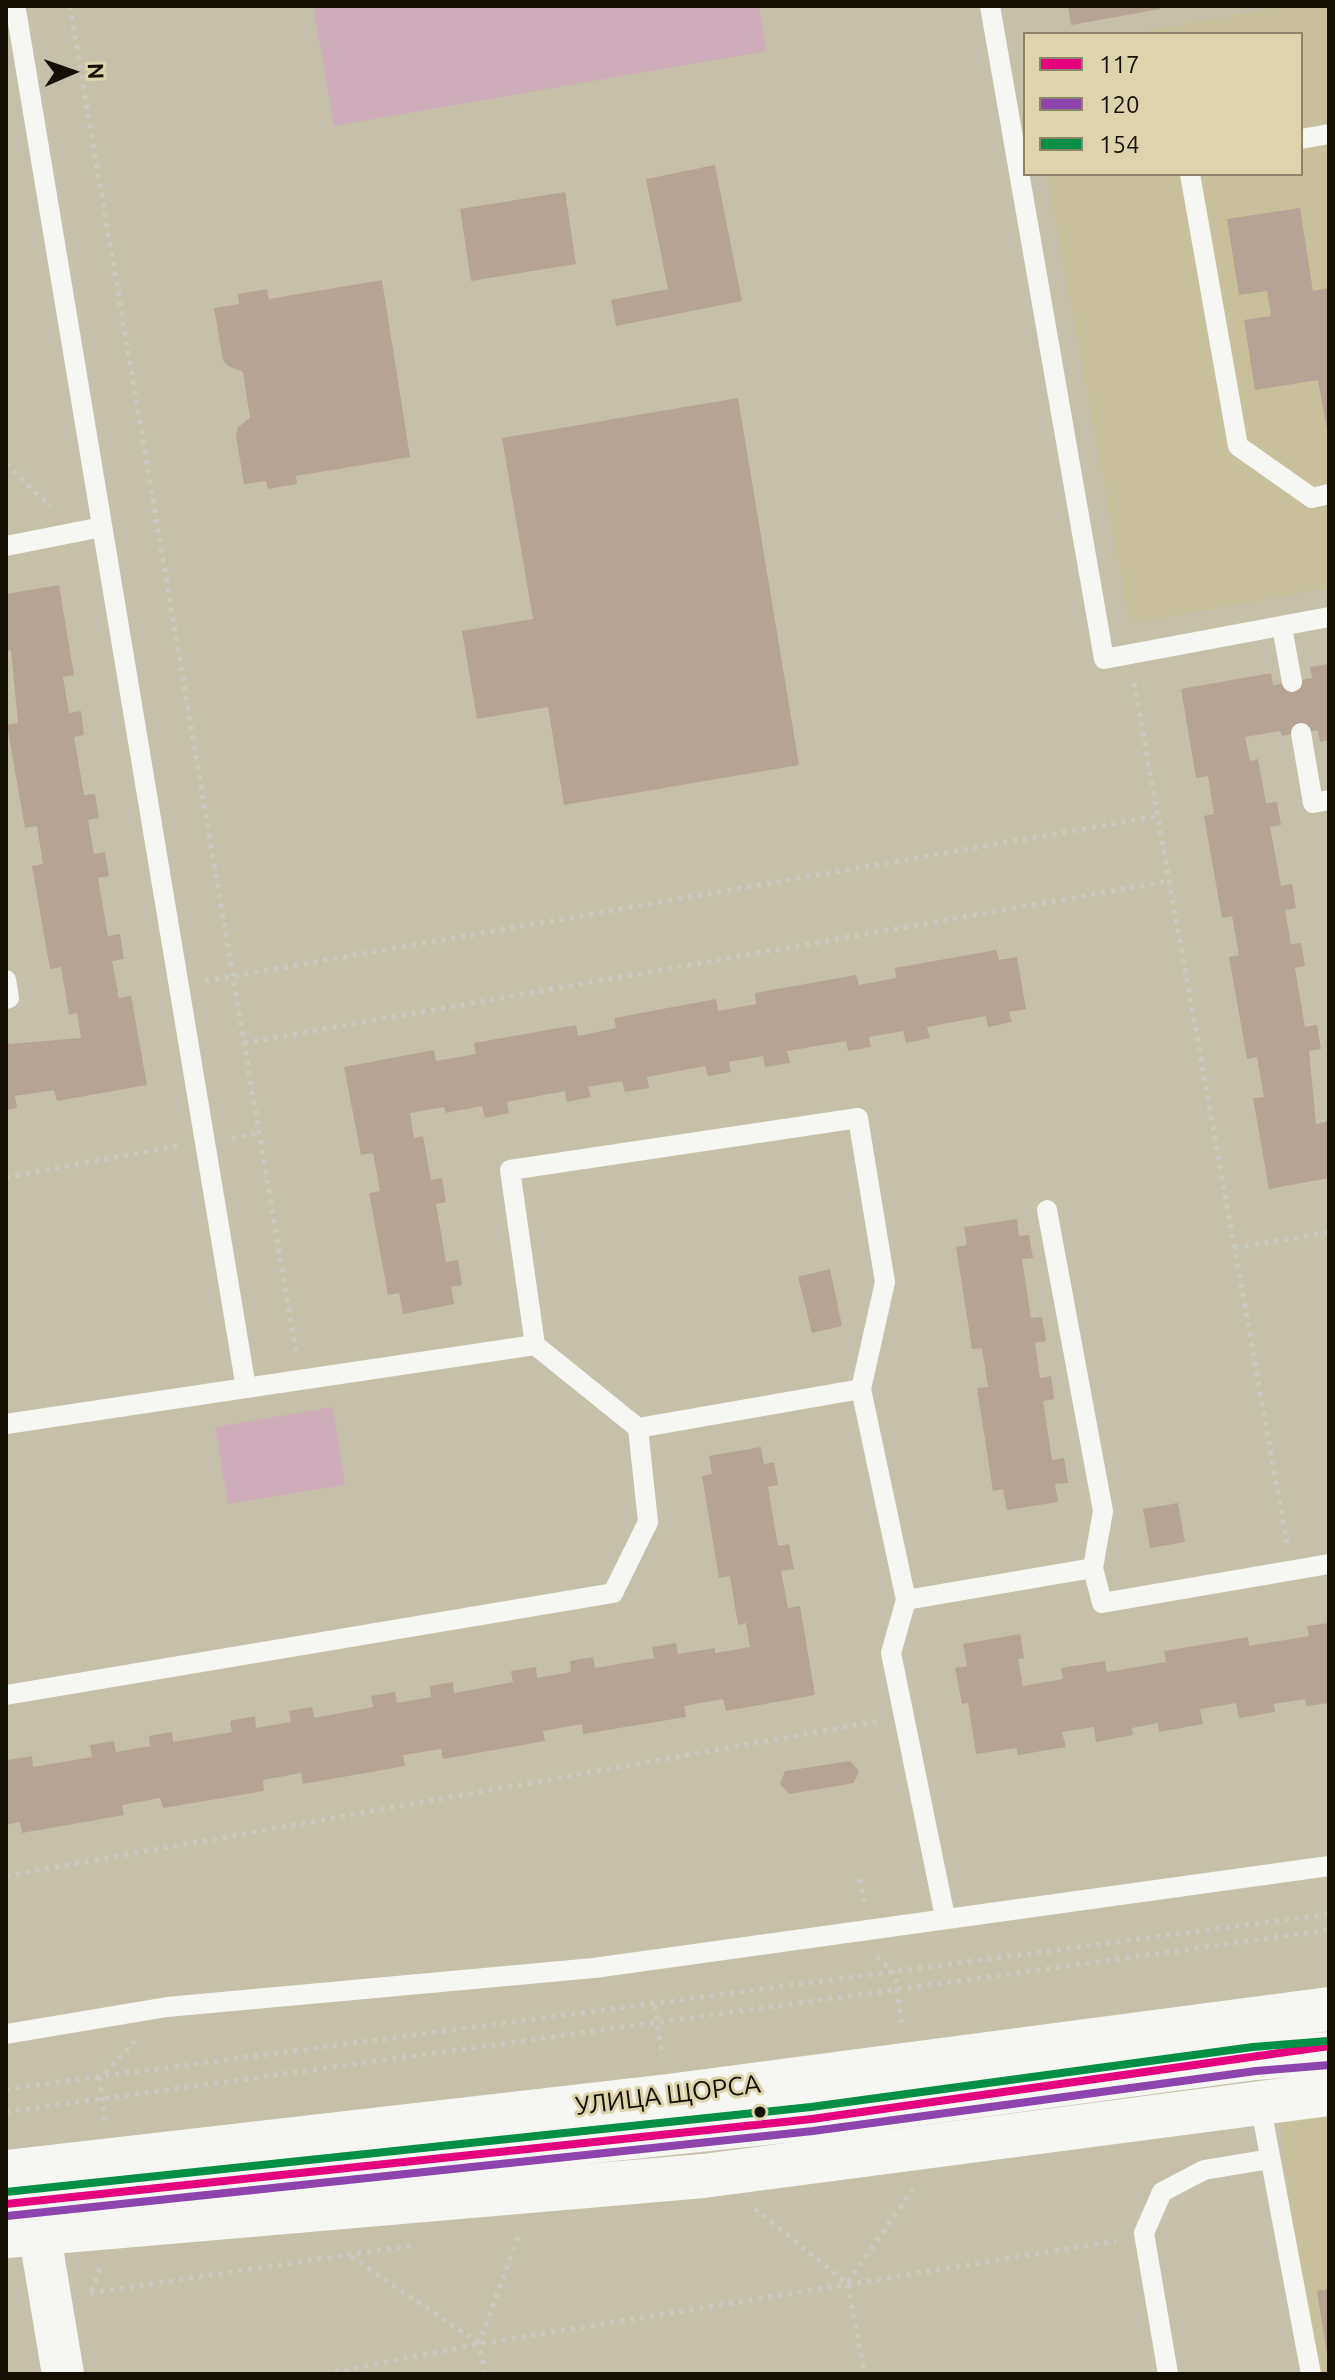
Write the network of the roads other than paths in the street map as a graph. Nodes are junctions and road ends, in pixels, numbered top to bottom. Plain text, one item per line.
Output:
1 (990, 6) edge
2 (12, 9) edge
3 (1329, 134) edge
4 (1303, 139) edge
5 (1190, 176) edge
6 (1329, 494) edge
7 (102, 527) junction
8 (6, 546) edge
9 (1329, 617) edge
10 (1282, 627) junction
11 (1292, 682) dead end
12 (1301, 733) dead end
13 (1329, 800) edge
14 (6, 980) edge
15 (6, 999) edge
16 (1047, 1210) dead end
17 (535, 1345) junction
18 (246, 1388) junction
19 (861, 1389) junction
20 (6, 1424) edge
21 (638, 1428) junction
22 (1329, 1564) edge
23 (1093, 1568) junction
24 (906, 1600) junction
25 (6, 1695) edge
26 (1329, 1866) edge
27 (945, 1917) junction
28 (1329, 2009) edge
29 (6, 2034) edge
30 (1329, 2046) edge
31 (1329, 2053) edge
32 (1255, 2059) junction
33 (1329, 2094) edge
34 (1260, 2103) junction
35 (1270, 2159) junction
36 (16, 2206) edge
37 (63, 2374) edge
38 (1168, 2374) edge
39 (1311, 2374) edge

1 - 10 lane
2 - 7 lane
3 - 4 lane
5 - 6 lane
7 - 8 lane
7 - 18 lane
9 - 10 lane
10 - 11 lane
12 - 13 lane
14 - 15 lane
16 - 23 lane
17 - 18 lane
17 - 19 lane
17 - 21 lane
18 - 20 lane
19 - 21 lane
19 - 24 lane
21 - 25 lane
22 - 23 lane
23 - 24 lane
24 - 27 lane
26 - 27 lane
27 - 29 lane
28 - 36 main road, УЛИЦА ЩОРСА
30 - 32 street
31 - 32 street
32 - 36 street, УЛИЦА ЩОРСА
33 - 34 main road
34 - 35 lane
34 - 36 main road
35 - 38 lane
35 - 39 lane
36 - 37 street

